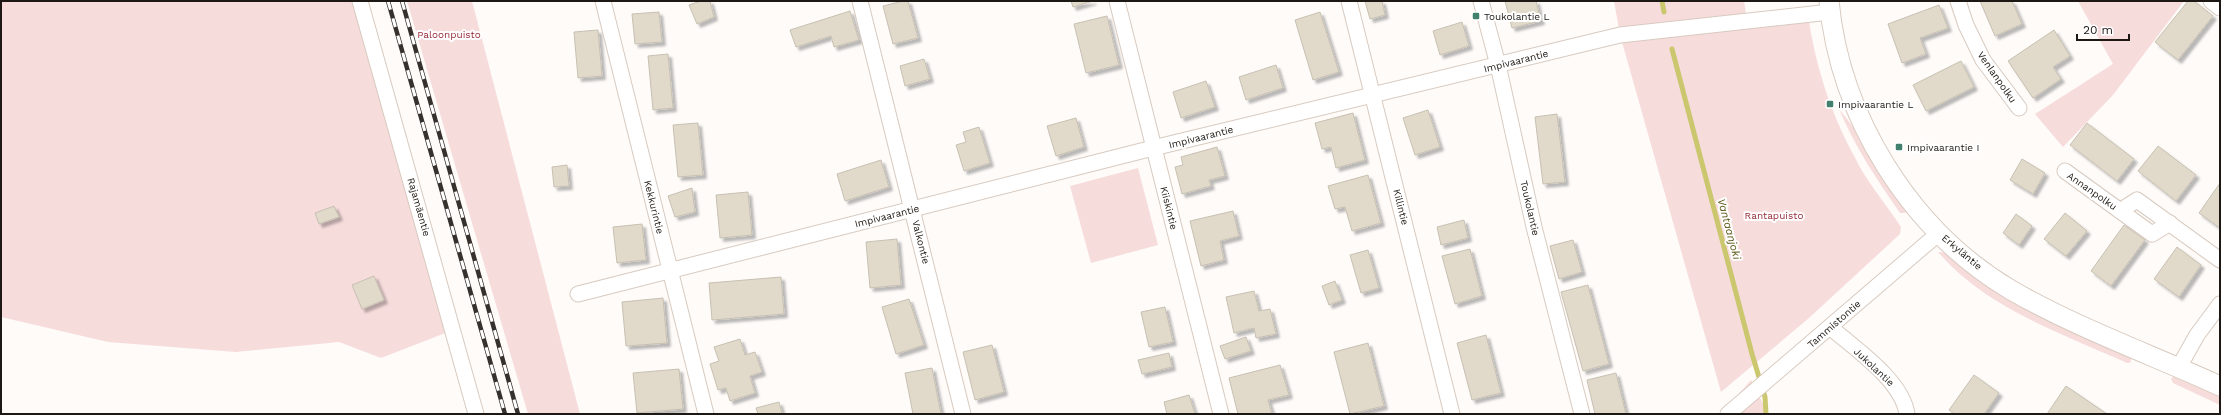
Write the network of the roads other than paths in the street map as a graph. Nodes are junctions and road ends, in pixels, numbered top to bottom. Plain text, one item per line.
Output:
1 (360, 1) edge
2 (603, 1) edge
3 (860, 1) edge
4 (1117, 1) edge
5 (1349, 1) edge
6 (1481, 1) edge
7 (1958, 1) edge
8 (2210, 1) edge
9 (1829, 6) edge
10 (2220, 8) edge
11 (1498, 65) junction
12 (1373, 95) junction
13 (2019, 108) dead end
14 (1153, 148) junction
15 (2065, 171) dead end
16 (913, 210) junction
17 (1939, 233) junction
18 (2220, 260) edge
19 (670, 271) junction
20 (578, 294) dead end
21 (2220, 304) edge
22 (1830, 327) junction
23 (2179, 367) junction
24 (2220, 386) edge
25 (476, 414) edge
26 (706, 414) edge
27 (963, 414) edge
28 (1221, 414) edge
29 (1452, 414) edge
30 (1582, 414) edge
31 (1728, 414) edge
32 (1907, 414) edge

1 - 25 street, Rajamäentie
2 - 19 street, Kekkurintie
3 - 16 street, Valkontie
4 - 14 street, Kiiskintie
5 - 12 street, Killintie
6 - 11 street, Toukolantie
7 - 13 street, Venlanpolku
8 - 10 street
9 - 11 street, Impivaarantie
9 - 17 street, Erkyläntie
11 - 12 street, Impivaarantie
11 - 30 street, Toukolantie
12 - 14 street, Impivaarantie
12 - 29 street, Killintie
14 - 16 street, Impivaarantie
14 - 28 street, Kiiskintie
15 - 18 street, Annanpolku
16 - 19 street, Impivaarantie
16 - 27 street, Valkontie
17 - 22 street, Tammistontie
17 - 23 street, Erkyläntie
19 - 20 street, Impivaarantie
19 - 26 street, Kekkurintie
21 - 23 street
22 - 31 street, Tammistontie
22 - 32 street, Jukolantie
23 - 24 street, Erkyläntie

